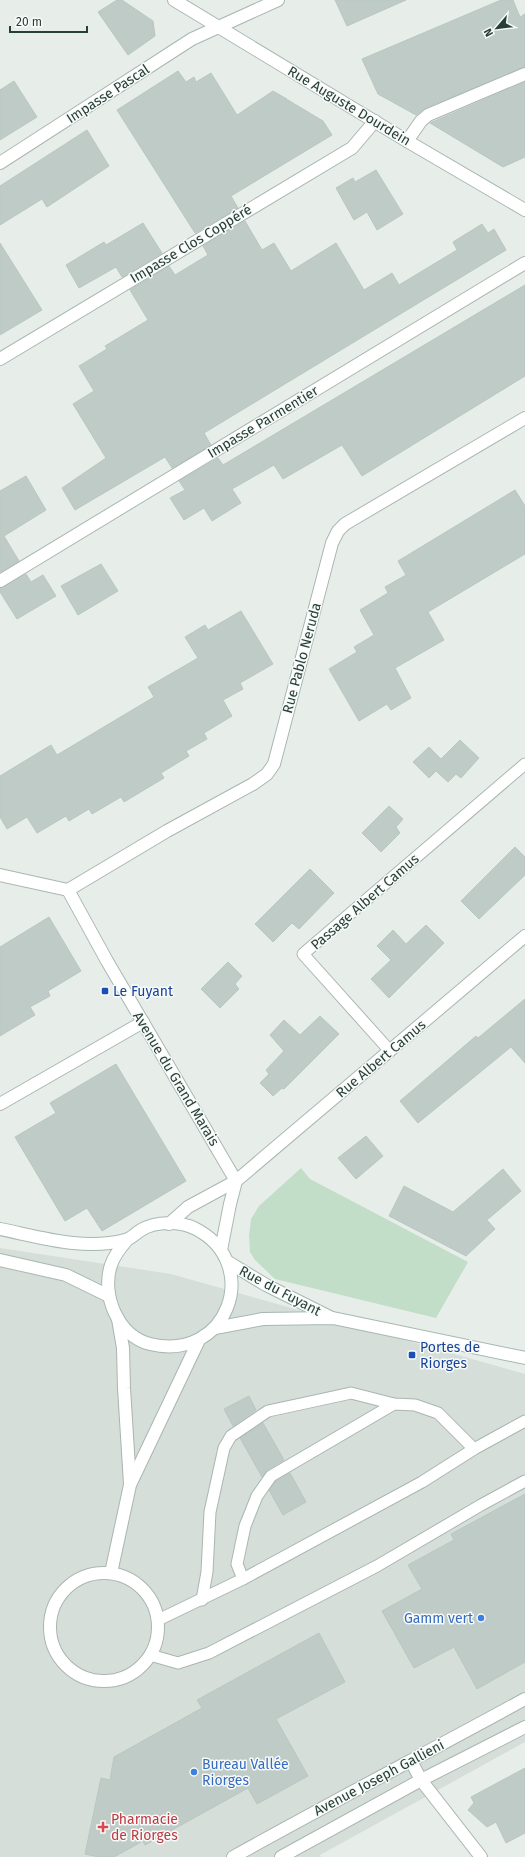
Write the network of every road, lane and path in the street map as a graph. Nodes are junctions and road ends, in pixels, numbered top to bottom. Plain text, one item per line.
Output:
1 (174, 0) edge
2 (278, 0) edge
3 (219, 27) junction
4 (525, 74) edge
5 (375, 121) junction
6 (407, 141) junction
7 (0, 163) edge
8 (525, 210) edge
9 (525, 263) edge
10 (0, 359) edge
11 (525, 418) edge
12 (0, 581) edge
13 (525, 764) edge
14 (0, 874) edge
15 (68, 890) junction
16 (525, 936) edge
17 (143, 1022) junction
18 (390, 1051) junction
19 (0, 1104) edge
20 (236, 1181) junction
21 (170, 1224) junction
22 (0, 1228) edge
23 (127, 1240) junction
24 (221, 1250) junction
25 (0, 1260) edge
26 (228, 1262) junction
27 (108, 1296) junction
28 (333, 1318) junction
29 (118, 1319) junction
30 (215, 1328) junction
31 (199, 1340) junction
32 (525, 1358) edge
33 (394, 1404) junction
34 (525, 1421) edge
35 (474, 1448) junction
36 (525, 1481) edge
37 (130, 1485) junction
38 (110, 1573) junction
39 (243, 1579) junction
40 (202, 1600) junction
41 (158, 1620) junction
42 (150, 1655) junction
43 (525, 1699) edge
44 (525, 1727) edge
45 (411, 1761) junction
46 (421, 1780) junction
47 (233, 1857) edge
48 (281, 1857) edge
49 (481, 1857) edge

1 - 3 street, Rue Auguste Dourdein
2 - 3 street, Impasse Pascal
3 - 5 street, Rue Auguste Dourdein
3 - 7 street, Impasse Pascal
4 - 6 street
5 - 6 street, Rue Auguste Dourdein
5 - 10 street, Impasse Clos Coppéré
6 - 8 street, Rue Auguste Dourdein
9 - 12 street, Impasse Parmentier
11 - 15 street, Rue Pablo Neruda
13 - 18 lane, Passage Albert Camus
14 - 15 street
15 - 17 street, Avenue du Grand Marais
16 - 18 street, Rue Albert Camus
17 - 19 street
17 - 20 street, Avenue du Grand Marais
18 - 20 street, Rue Albert Camus
20 - 21 street, Rue Albert Camus
20 - 24 street
21 - 23 street
21 - 24 street
22 - 23 street
23 - 27 street
24 - 26 street
25 - 27 street
26 - 28 street, Rue du Fuyant
26 - 30 street
27 - 29 street
28 - 30 street, Rue du Fuyant
28 - 32 street, Rue du Fuyant
29 - 31 street
29 - 37 street
30 - 31 street
31 - 37 street
33 - 35 lane
33 - 39 lane
33 - 40 lane
34 - 35 lane
35 - 39 lane
36 - 42 lane
37 - 38 street
38 - 41 street
38 - 42 street
39 - 40 lane
40 - 41 lane
41 - 42 street
43 - 45 street, Avenue Joseph Gallieni
44 - 46 street, Avenue Joseph Gallieni
45 - 46 street
45 - 47 street, Avenue Joseph Gallieni
46 - 48 street, Avenue Joseph Gallieni
46 - 49 street

